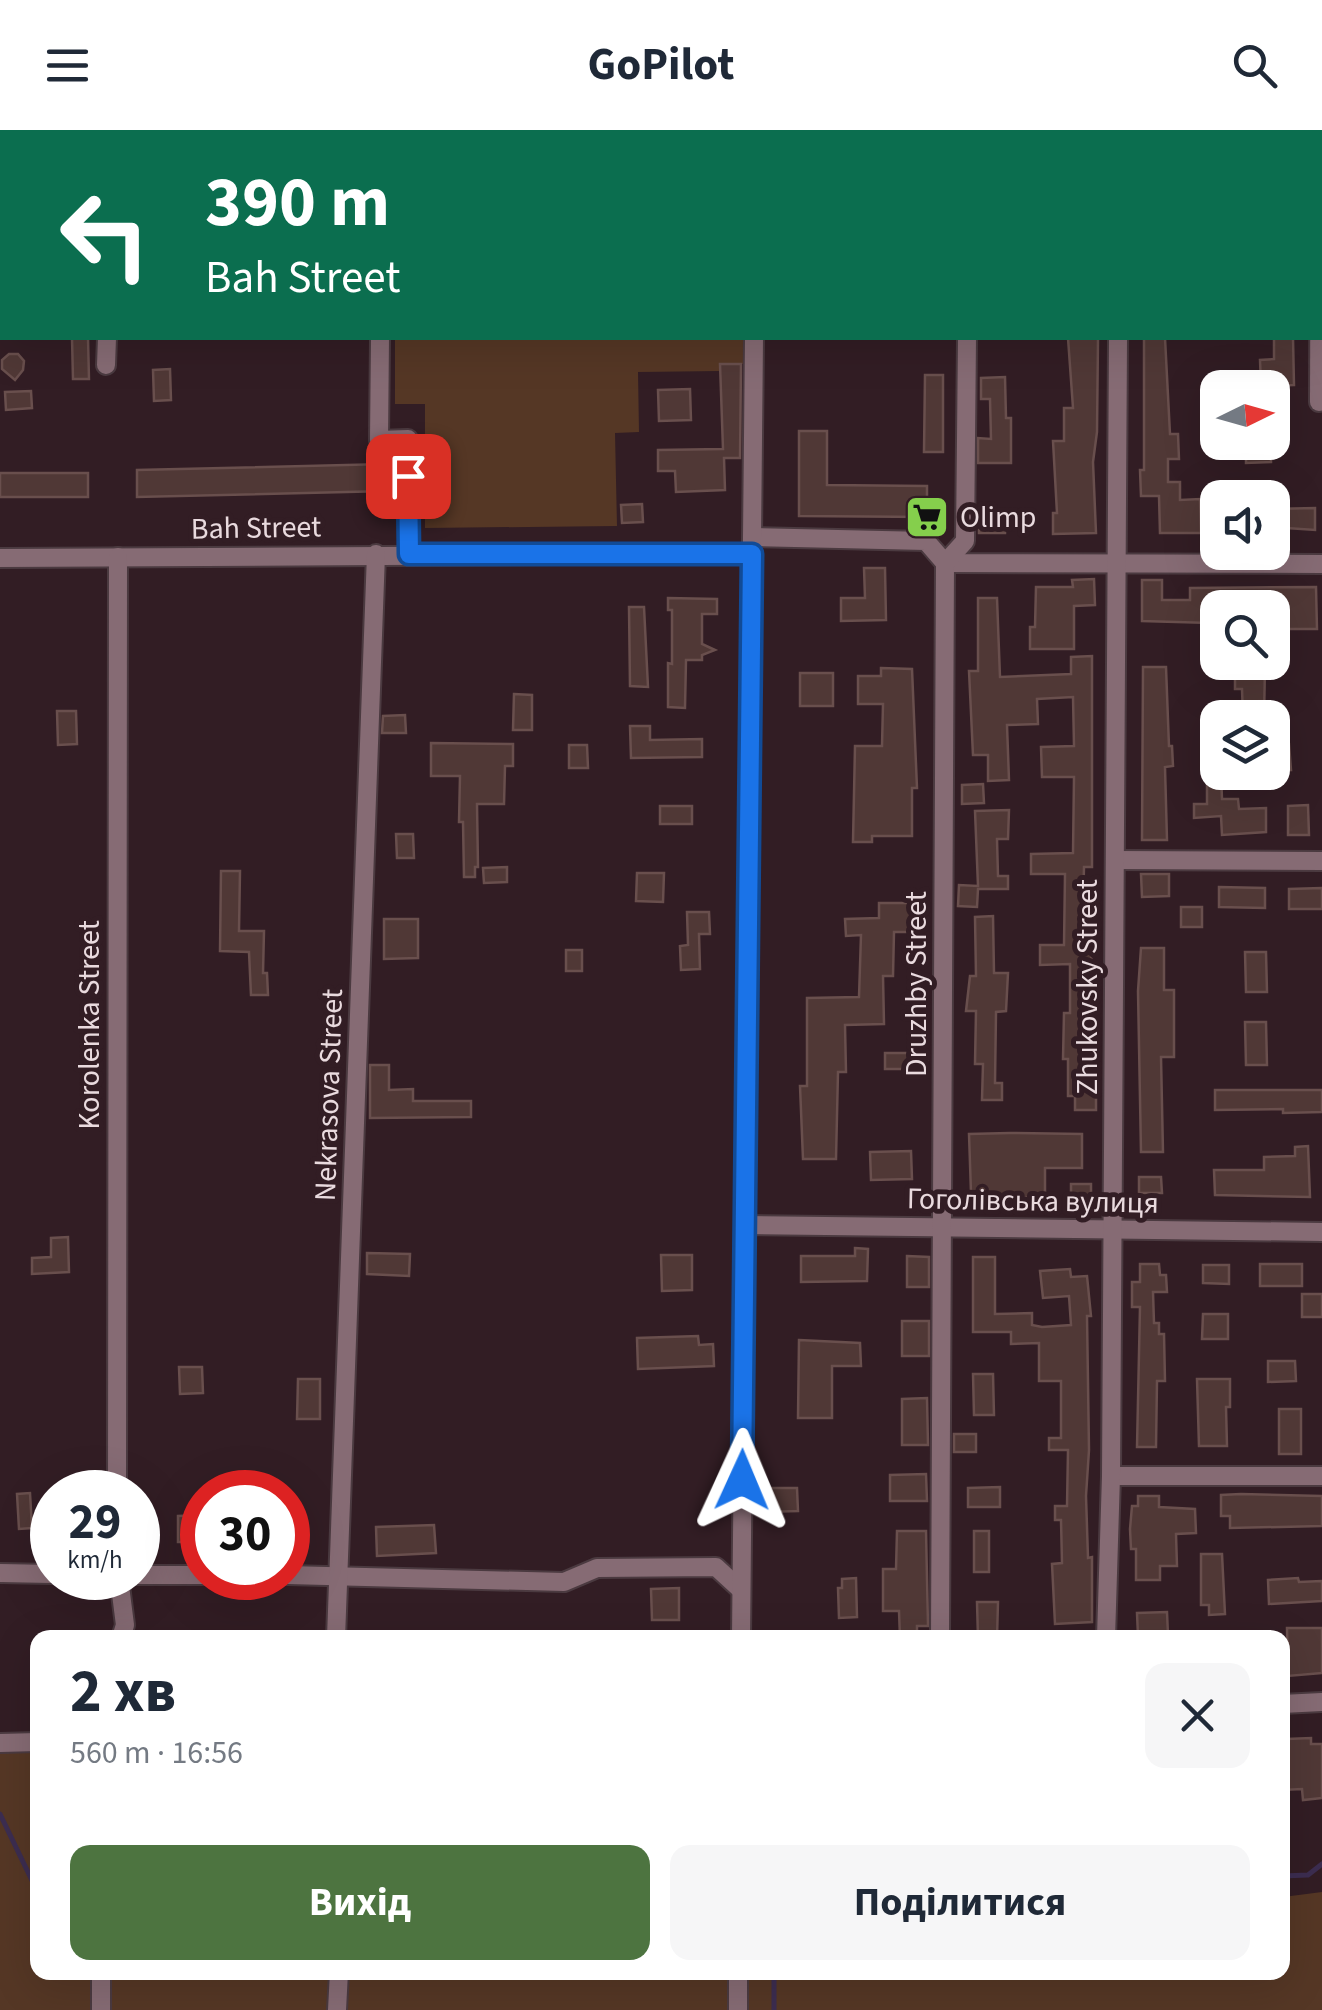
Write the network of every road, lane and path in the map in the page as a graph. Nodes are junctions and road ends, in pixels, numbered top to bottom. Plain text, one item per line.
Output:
1 (106, 340) edge
2 (380, 340) edge
3 (754, 340) edge
4 (967, 340) edge
5 (1118, 340) edge
6 (1320, 340) edge
7 (106, 365) dead end
8 (1320, 402) dead end
9 (752, 546) junction
10 (376, 554) junction
11 (409, 554) junction
12 (118, 557) junction
13 (0, 558) edge
14 (945, 563) junction
15 (1116, 564) junction
16 (1322, 564) edge
17 (1115, 860) junction
18 (1322, 861) edge
19 (744, 1225) junction
20 (942, 1227) junction
21 (1113, 1229) junction
22 (1322, 1232) edge
23 (117, 1470) edge
24 (1111, 1476) junction
25 (1322, 1476) edge
26 (0, 1573) edge
27 (30, 1574) edge
28 (310, 1576) edge
29 (338, 1576) junction
30 (741, 1590) junction
31 (122, 1600) edge
32 (123, 1630) edge
33 (336, 1630) edge
34 (740, 1630) edge
35 (940, 1630) edge
36 (1106, 1630) edge
37 (1322, 1702) edge
38 (1290, 1704) edge
39 (30, 1742) edge
40 (0, 1744) edge
41 (101, 1980) edge
42 (339, 1980) edge
43 (738, 1980) edge
44 (101, 2010) edge
45 (337, 2010) edge
46 (738, 2010) edge

1 - 7 street
2 - 11 street
3 - 9 street
4 - 14 street, Druzhby Street
5 - 15 street, Zhukovsky Street
6 - 8 street
9 - 11 street, Bah Street
9 - 14 street, Bah Street
9 - 19 street
10 - 11 street, Bah Street
10 - 12 street, Bah Street
10 - 29 street, Nekrasova Street
12 - 13 street, Bah Street
12 - 23 street, Korolenka Street
14 - 15 street, Bah Street
14 - 20 street, Druzhby Street
15 - 16 street, Bah Street
15 - 17 street, Zhukovsky Street
17 - 18 street
17 - 21 street, Zhukovsky Street
19 - 20 street, Гоголівська вулиця
19 - 30 street
20 - 21 street, Гоголівська вулиця
20 - 35 street, Druzhby Street
21 - 22 street, Гоголівська вулиця
21 - 24 street, Zhukovsky Street
24 - 25 street
24 - 36 street, Zhukovsky Street
26 - 27 street
28 - 29 street
29 - 30 street
29 - 33 street, Nekrasova Street
30 - 34 street
31 - 32 street
37 - 38 street
39 - 40 street
41 - 44 street
42 - 45 street
43 - 46 street

